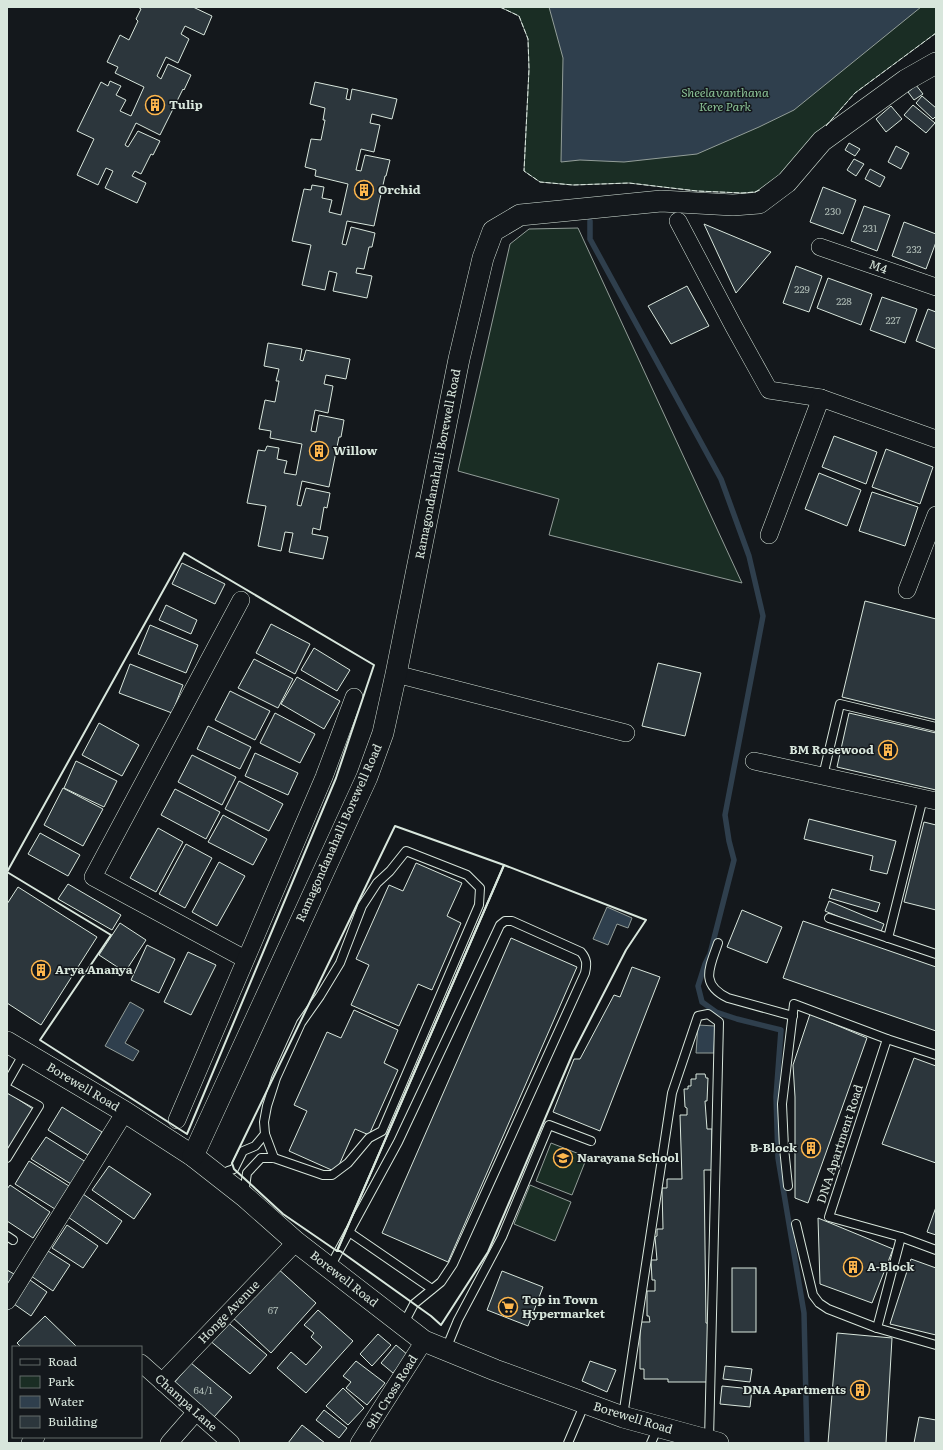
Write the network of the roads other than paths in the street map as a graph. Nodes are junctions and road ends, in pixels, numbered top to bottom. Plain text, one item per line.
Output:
1 (936, 63) edge
2 (678, 221) dead end
3 (820, 247) dead end
4 (936, 287) edge
5 (821, 398) junction
6 (936, 438) edge
7 (936, 515) edge
8 (769, 534) dead end
9 (907, 590) dead end
10 (241, 600) dead end
11 (396, 674) junction
12 (354, 697) dead end
13 (936, 727) edge
14 (626, 733) dead end
15 (754, 761) dead end
16 (823, 776) junction
17 (929, 800) edge
18 (829, 918) dead end
19 (888, 938) junction
20 (718, 943) dead end
21 (936, 954) edge
22 (245, 958) junction
23 (793, 1016) junction
24 (887, 1039) junction
25 (7, 1042) edge
26 (25, 1053) junction
27 (936, 1055) edge
28 (7, 1083) edge
29 (7, 1088) edge
30 (125, 1112) junction
31 (177, 1120) joint
32 (265, 1134) junction
33 (168, 1141) junction
34 (591, 1141) dead end
35 (193, 1156) junction
36 (7, 1158) edge
37 (274, 1158) junction
38 (220, 1178) junction
39 (788, 1186) dead end
40 (244, 1196) junction
41 (796, 1224) dead end
42 (349, 1232) junction
43 (901, 1237) junction
44 (296, 1242) junction
45 (936, 1250) edge
46 (330, 1268) junction
47 (432, 1290) junction
48 (7, 1301) edge
49 (403, 1324) junction
50 (877, 1328) junction
51 (424, 1341) junction
52 (936, 1345) edge
53 (446, 1349) junction
54 (142, 1364) edge
55 (162, 1382) junction
56 (585, 1403) junction
57 (196, 1412) junction
58 (623, 1417) junction
59 (654, 1435) edge
60 (713, 1442) edge
61 (169, 1443) edge
62 (231, 1443) edge
63 (359, 1443) edge
64 (568, 1443) edge

1 - 11 street, Ramagondanahalli Borewell Road
2 - 5 street
3 - 4 street, M4
5 - 6 street
5 - 8 street
7 - 9 street
10 - 22 street
11 - 14 street
11 - 35 street, Ramagondanahalli Borewell Road
12 - 22 street
13 - 16 lane
15 - 16 street
16 - 17 street
17 - 19 lane
18 - 19 lane
19 - 21 lane
20 - 23 lane
22 - 31 street
23 - 24 lane
23 - 39 lane
24 - 27 lane
24 - 43 lane, DNA Apartment Road
25 - 26 street, Borewell Road
26 - 28 lane
26 - 30 street, Borewell Road
29 - 36 lane
30 - 33 street, Borewell Road
30 - 48 street
31 - 33 lane
32 - 37 lane
32 - 37 lane
32 - 38 lane
33 - 35 street, Borewell Road
34 - 53 lane
35 - 38 street, Borewell Road
37 - 40 lane
38 - 40 street, Borewell Road
40 - 44 street, Borewell Road
41 - 50 lane
42 - 46 lane
42 - 47 lane
42 - 47 lane
43 - 45 lane, DNA Apartment Road
43 - 50 lane
44 - 46 street, Borewell Road
44 - 55 street, Honge Avenue
46 - 49 street, Borewell Road
47 - 49 lane
49 - 51 street, Borewell Road
50 - 52 lane
51 - 53 street, Borewell Road
51 - 63 street, 9th Cross Road
53 - 56 street, Borewell Road
54 - 55 street, Champa Lane
55 - 57 street, Champa Lane
56 - 58 street, Borewell Road
56 - 64 lane
57 - 61 street
57 - 62 street, Champa Lane
58 - 59 street, Borewell Road
58 - 60 lane
59 - 60 street, Borewell Road

